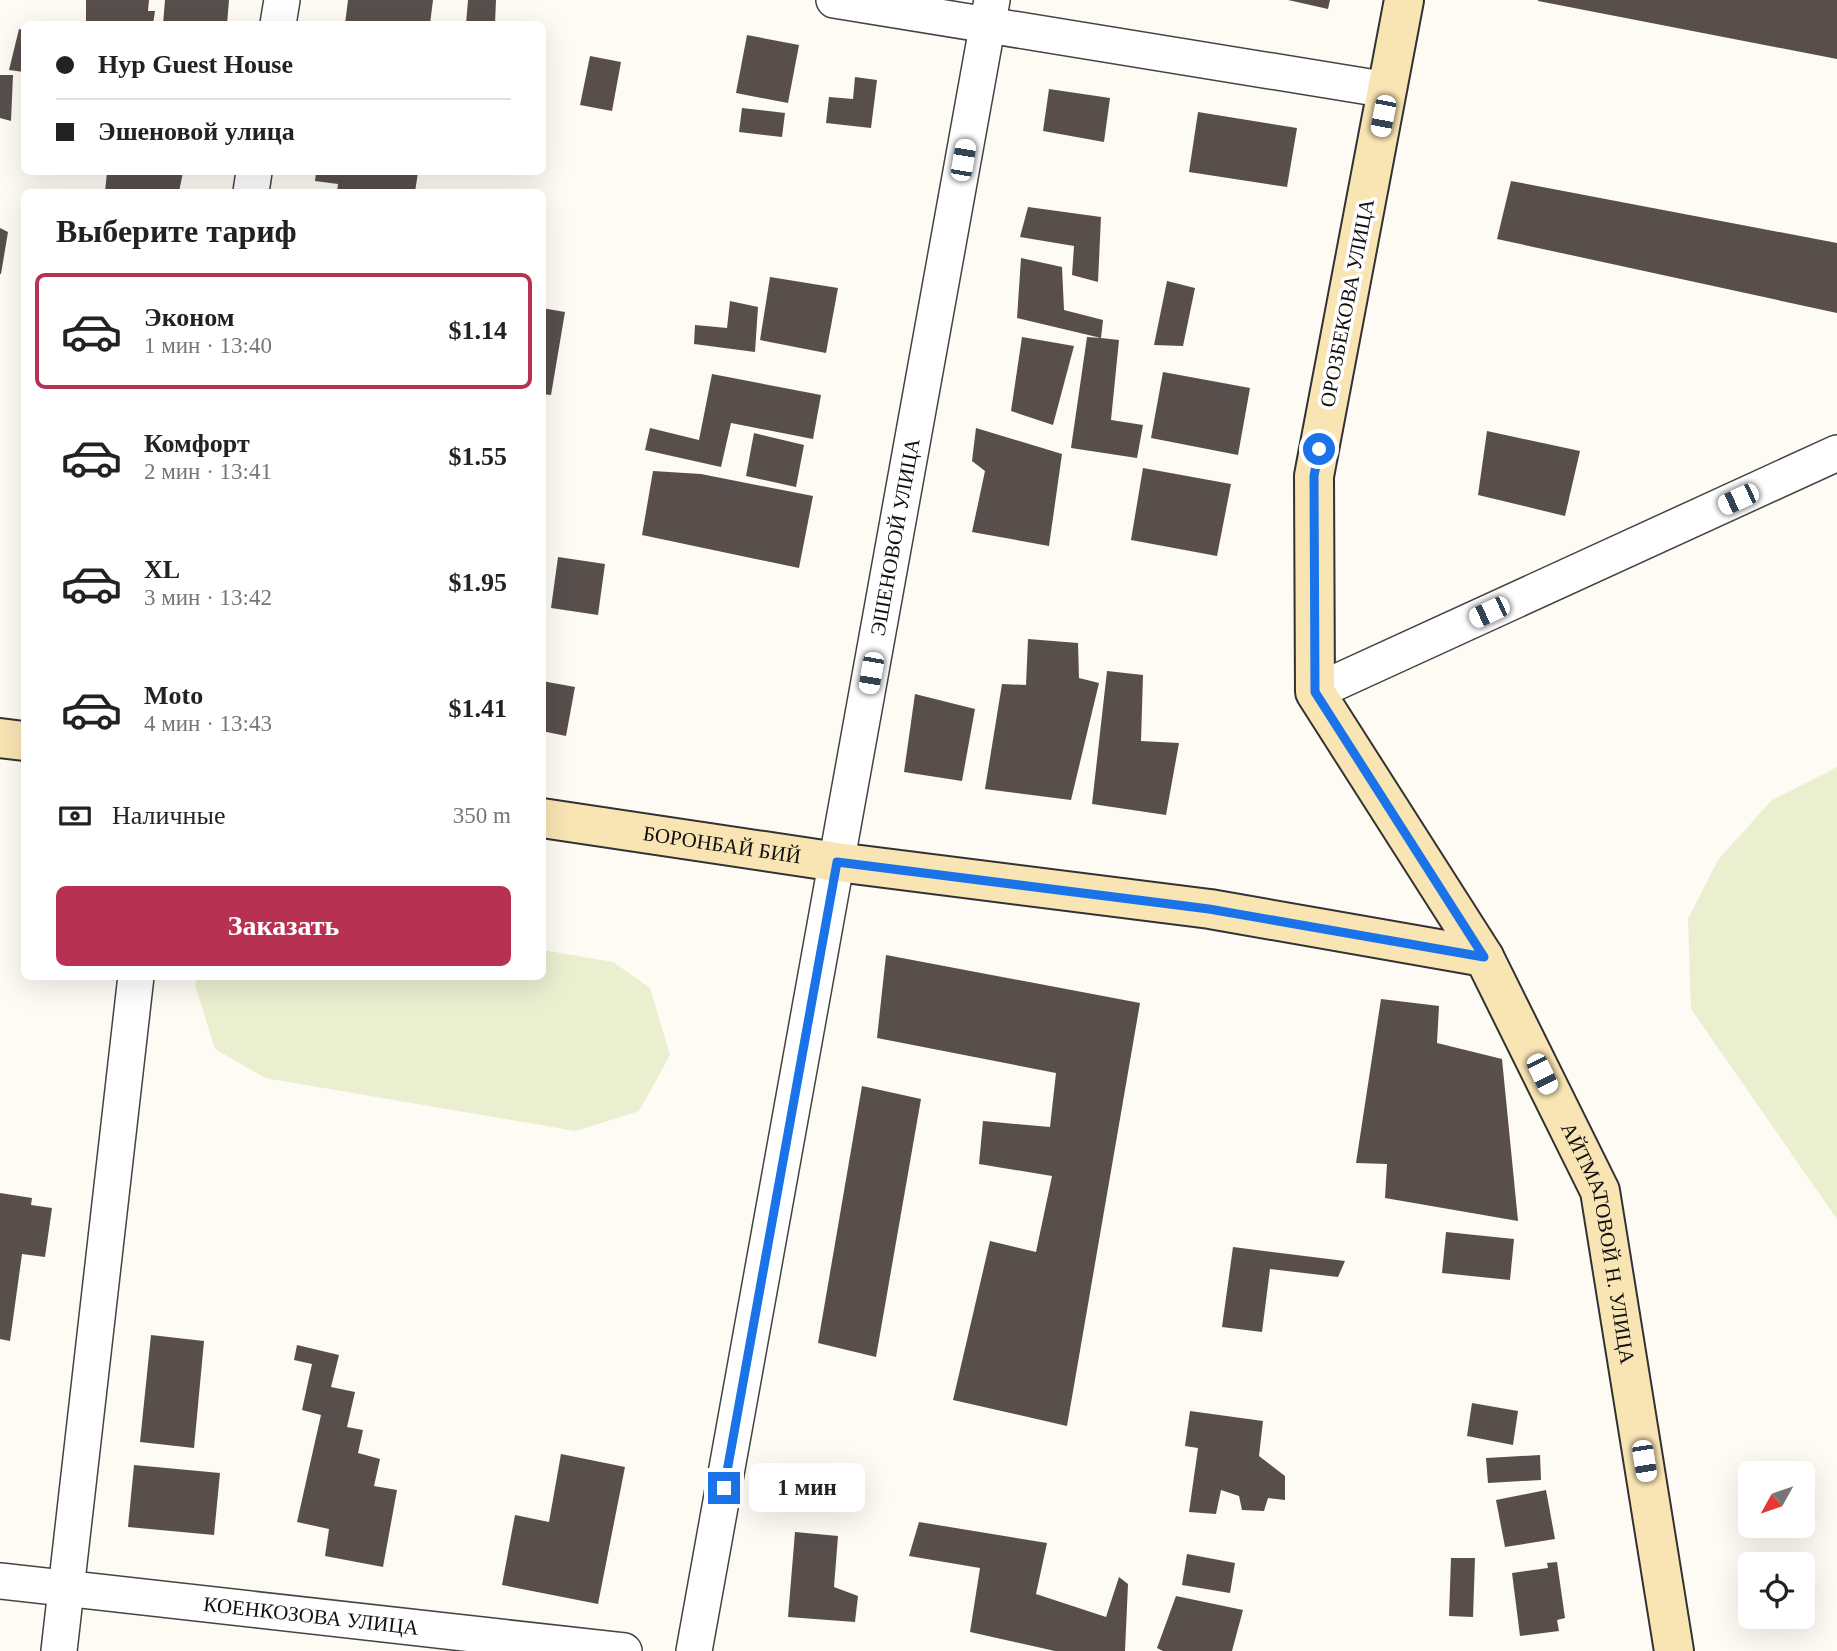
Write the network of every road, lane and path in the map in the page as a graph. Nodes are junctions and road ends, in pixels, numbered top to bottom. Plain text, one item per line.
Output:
1 (282, 0) edge
2 (834, 0) edge
3 (1404, 0) edge
4 (990, 13) edge
5 (278, 21) edge
6 (1388, 90) junction
7 (1837, 453) edge
8 (1315, 692) junction
9 (0, 738) edge
10 (21, 741) edge
11 (546, 819) edge
12 (837, 862) junction
13 (1484, 957) junction
14 (136, 980) edge
15 (0, 1581) edge
16 (68, 1590) junction
17 (59, 1651) edge
18 (624, 1651) edge
19 (694, 1651) edge
20 (1674, 1651) edge

1 - 5 street
2 - 4 street
3 - 6 main road, ОРОЗБЕКОВА УЛИЦА
4 - 6 street
4 - 12 street, ЭШЕНОВОЙ УЛИЦА
6 - 8 main road, ОРОЗБЕКОВА УЛИЦА
7 - 8 street
8 - 13 main road, АЙТМАТОВОЙ Н. УЛИЦА
9 - 10 main road
11 - 12 main road, БОРОНБАЙ БИЙ
12 - 13 main road, БОРОНБАЙ БИЙ
12 - 19 street, ЭШЕНОВОЙ УЛИЦА
13 - 20 main road, АЙТМАТОВОЙ Н. УЛИЦА
14 - 16 street
15 - 16 street, КОЕНКОЗОВА УЛИЦА
16 - 17 street
16 - 18 street, КОЕНКОЗОВА УЛИЦА

